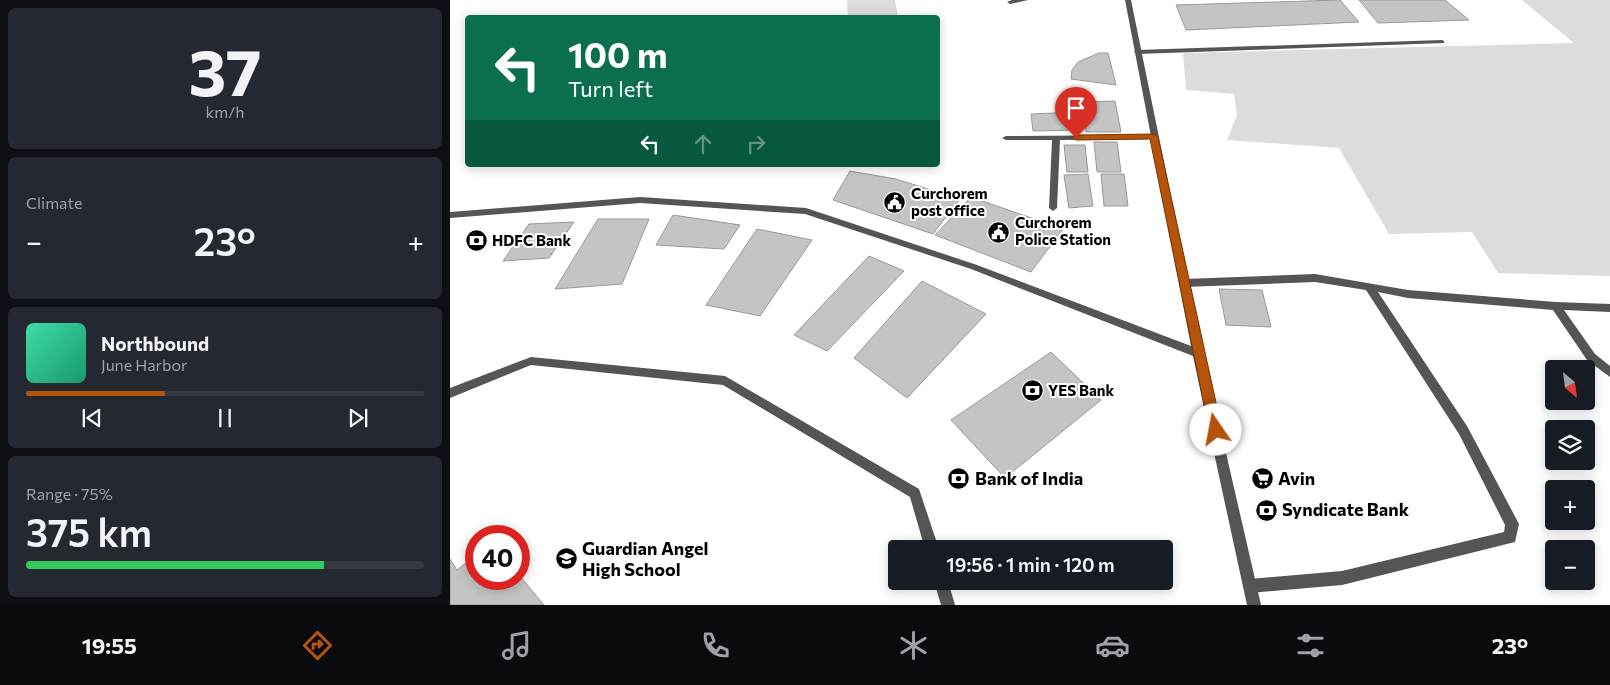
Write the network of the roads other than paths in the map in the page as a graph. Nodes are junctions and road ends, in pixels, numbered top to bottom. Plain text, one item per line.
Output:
1 (1026, 0) edge
2 (1128, 0) edge
3 (1010, 2) dead end
4 (1442, 42) dead end
5 (1137, 52) junction
6 (1154, 137) junction
7 (1006, 138) dead end
8 (1056, 138) junction
9 (1053, 208) dead end
10 (450, 215) edge
11 (1184, 283) junction
12 (1369, 287) junction
13 (1556, 306) junction
14 (1610, 308) edge
15 (1198, 353) junction
16 (1610, 372) edge
17 (450, 393) edge
18 (929, 540) edge
19 (1250, 586) junction
20 (944, 590) edge
21 (948, 605) edge
22 (1254, 605) edge

1 - 3 street
2 - 5 street
4 - 5 street
5 - 6 street
6 - 8 street
6 - 11 street
7 - 8 street
8 - 9 street
10 - 15 street
11 - 12 street
11 - 15 street
12 - 13 street
12 - 19 street
13 - 14 street
13 - 16 street
15 - 19 street
17 - 18 street
19 - 22 street
20 - 21 street

